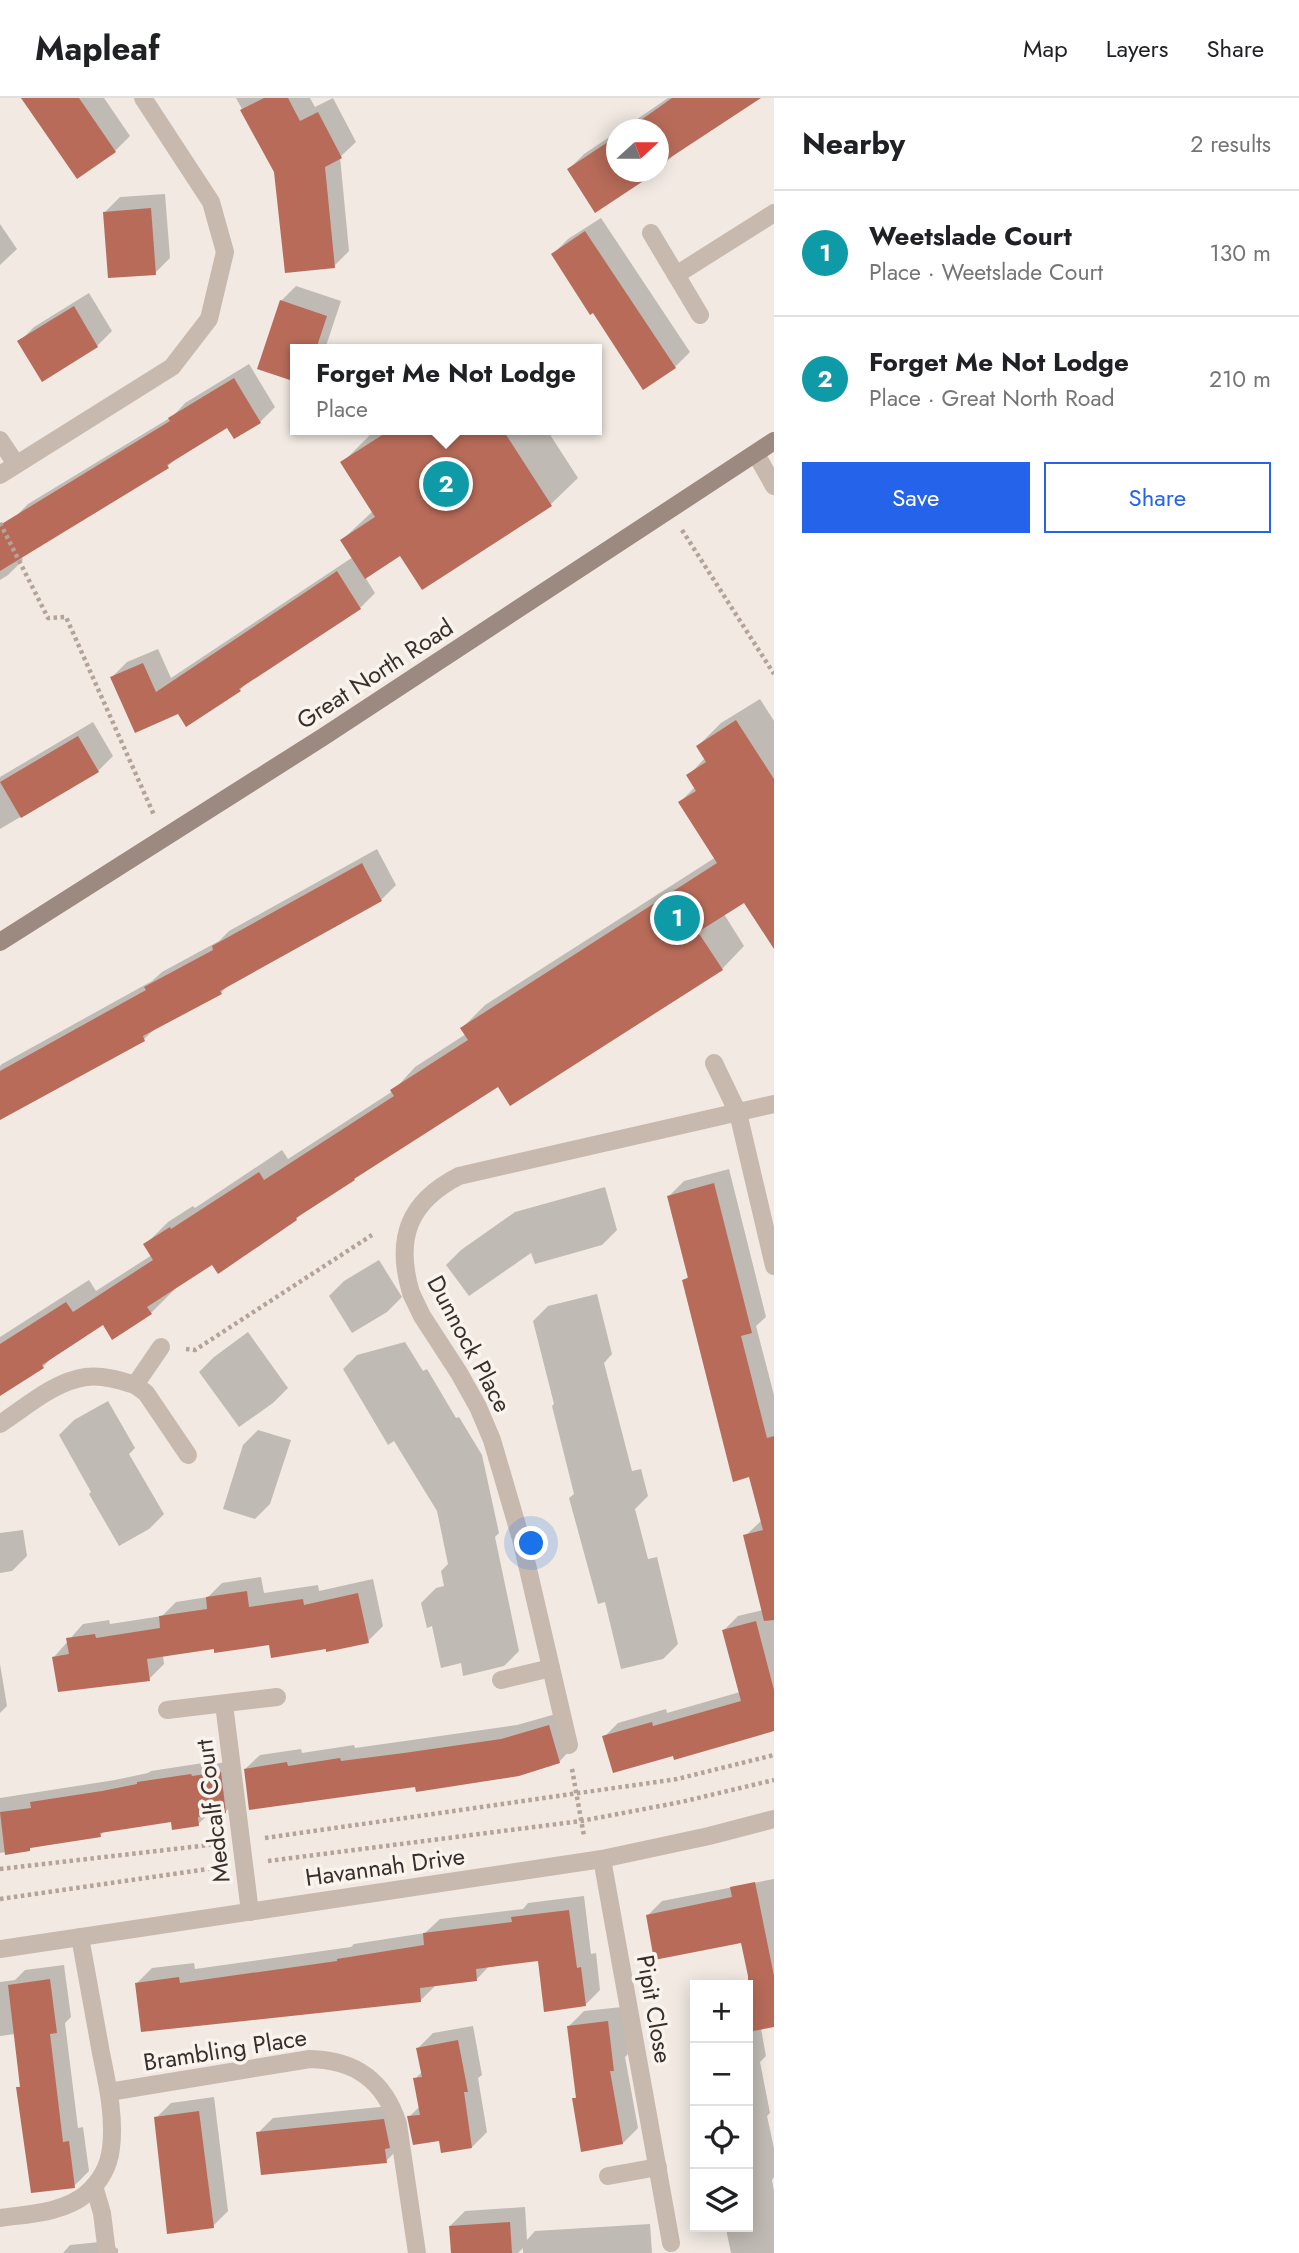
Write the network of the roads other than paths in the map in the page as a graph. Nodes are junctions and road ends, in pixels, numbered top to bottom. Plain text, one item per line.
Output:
1 (143, 98) edge
2 (774, 213) edge
3 (651, 233) dead end
4 (676, 275) junction
5 (700, 315) dead end
6 (0, 440) edge
7 (774, 441) edge
8 (756, 454) junction
9 (16, 464) junction
10 (0, 475) edge
11 (774, 486) edge
12 (0, 942) edge
13 (714, 1063) dead end
14 (774, 1104) edge
15 (738, 1113) junction
16 (774, 1266) edge
17 (161, 1347) road end
18 (135, 1385) junction
19 (0, 1424) edge
20 (188, 1455) dead end
21 (551, 1668) junction
22 (500, 1680) dead end
23 (277, 1698) dead end
24 (225, 1704) junction
25 (167, 1710) dead end
26 (569, 1745) road end
27 (774, 1819) edge
28 (595, 1860) junction
29 (250, 1912) junction
30 (80, 1937) junction
31 (0, 1950) edge
32 (108, 2092) junction
33 (658, 2167) junction
34 (608, 2176) dead end
35 (94, 2186) junction
36 (0, 2218) edge
37 (671, 2244) dead end
38 (107, 2253) edge
39 (417, 2253) edge

1 - 9 street
2 - 4 street
3 - 4 street
4 - 5 street
6 - 9 street
7 - 8 main road, Great North Road
8 - 11 street
8 - 12 main road, Great North Road
9 - 10 street
13 - 15 street
14 - 15 street, Dunnock Place
15 - 16 street
15 - 21 street, Dunnock Place
17 - 18 street
18 - 19 street
18 - 20 street
21 - 22 street
21 - 26 street, Dunnock Place
23 - 24 street, Medcalf Court
24 - 25 street, Medcalf Court
24 - 29 street, Medcalf Court
27 - 28 street, Havannah Drive
28 - 29 street, Havannah Drive
28 - 33 street, Pipit Close
29 - 30 street, Havannah Drive
30 - 31 street, Havannah Drive
30 - 32 street
32 - 35 street
32 - 39 street, Brambling Place
33 - 34 street
33 - 37 street, Pipit Close
35 - 36 street
35 - 38 street

